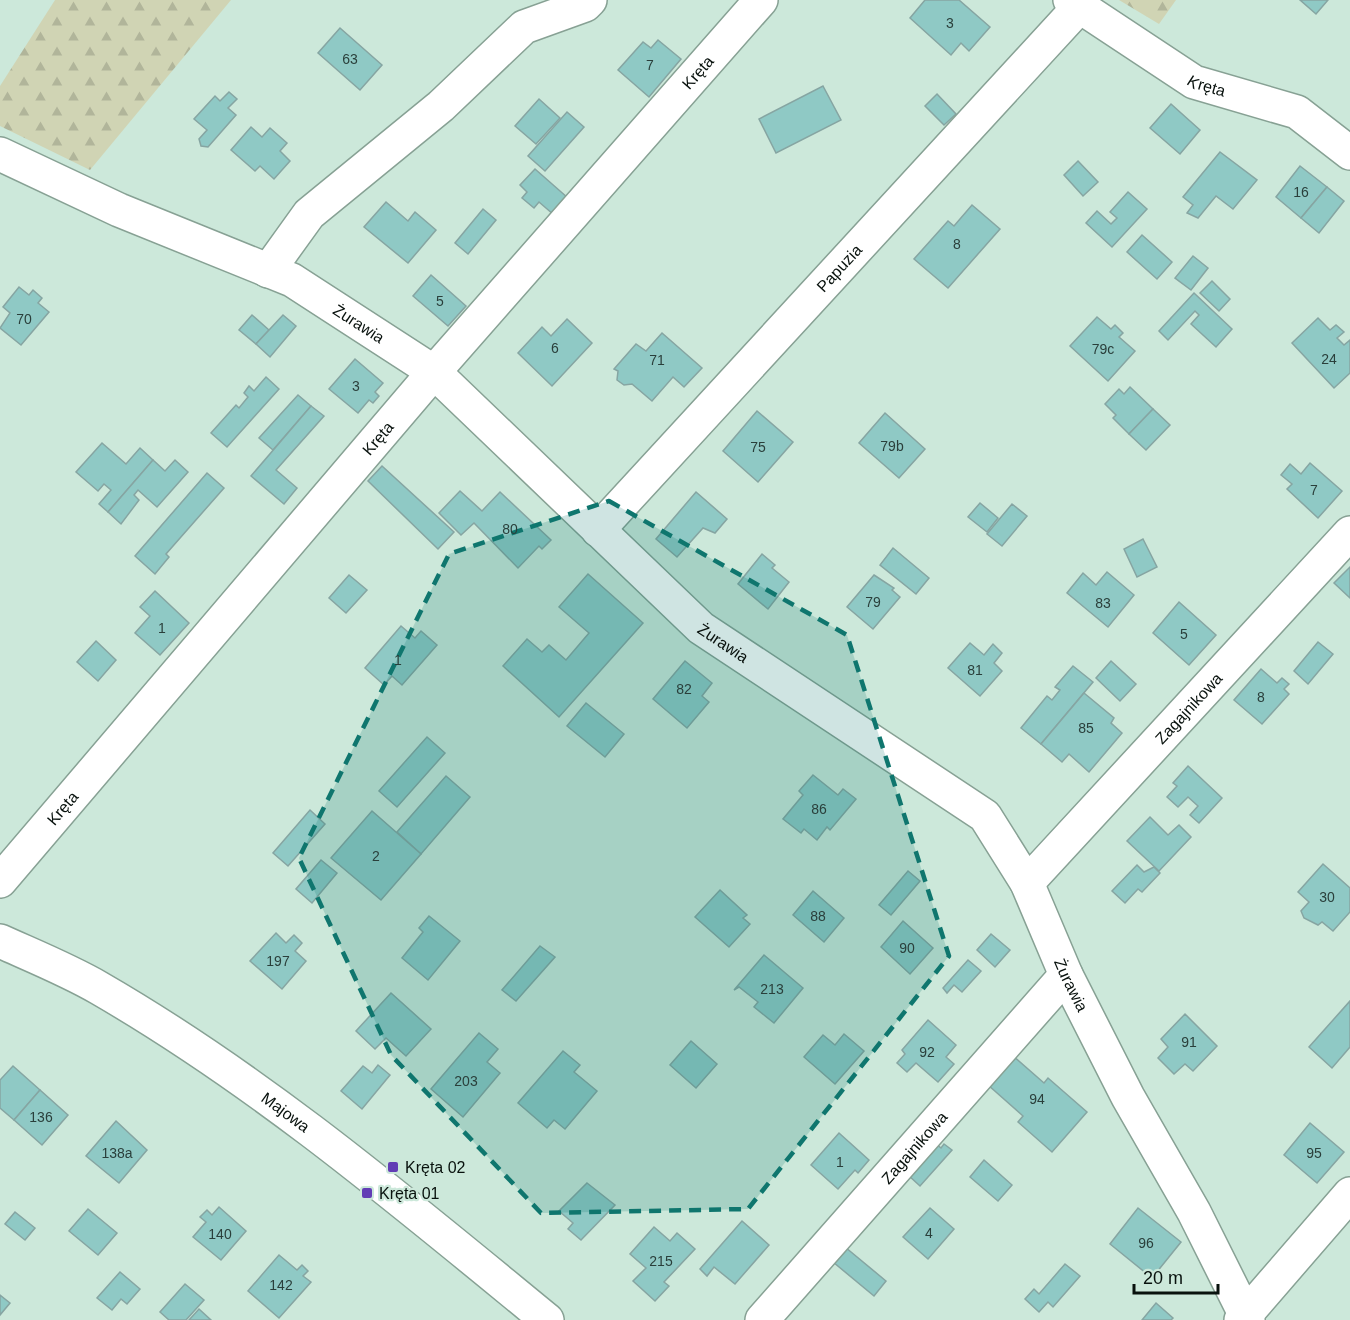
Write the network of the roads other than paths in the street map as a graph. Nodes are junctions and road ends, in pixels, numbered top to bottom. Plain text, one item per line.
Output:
1 (590, 0) edge
2 (761, 0) edge
3 (1074, 4) edge
4 (1350, 153) edge
5 (0, 154) edge
6 (268, 271) junction
7 (434, 372) junction
8 (598, 530) junction
9 (1350, 533) edge
10 (0, 881) edge
11 (1027, 883) junction
12 (0, 941) edge
13 (1066, 975) junction
14 (1350, 1194) edge
15 (1245, 1318) edge
16 (547, 1320) edge
17 (762, 1320) edge

1 - 6 street
2 - 7 street, Kręta
3 - 4 street, Kręta
3 - 8 street, Papuzia
5 - 6 street, Żurawia
6 - 7 street, Żurawia
7 - 8 street, Żurawia
7 - 10 street, Kręta
8 - 11 street, Żurawia
9 - 11 street, Zagajnikowa
11 - 13 street, Żurawia
12 - 16 street, Majowa
13 - 15 street, Żurawia
13 - 17 street, Zagajnikowa
14 - 15 street

